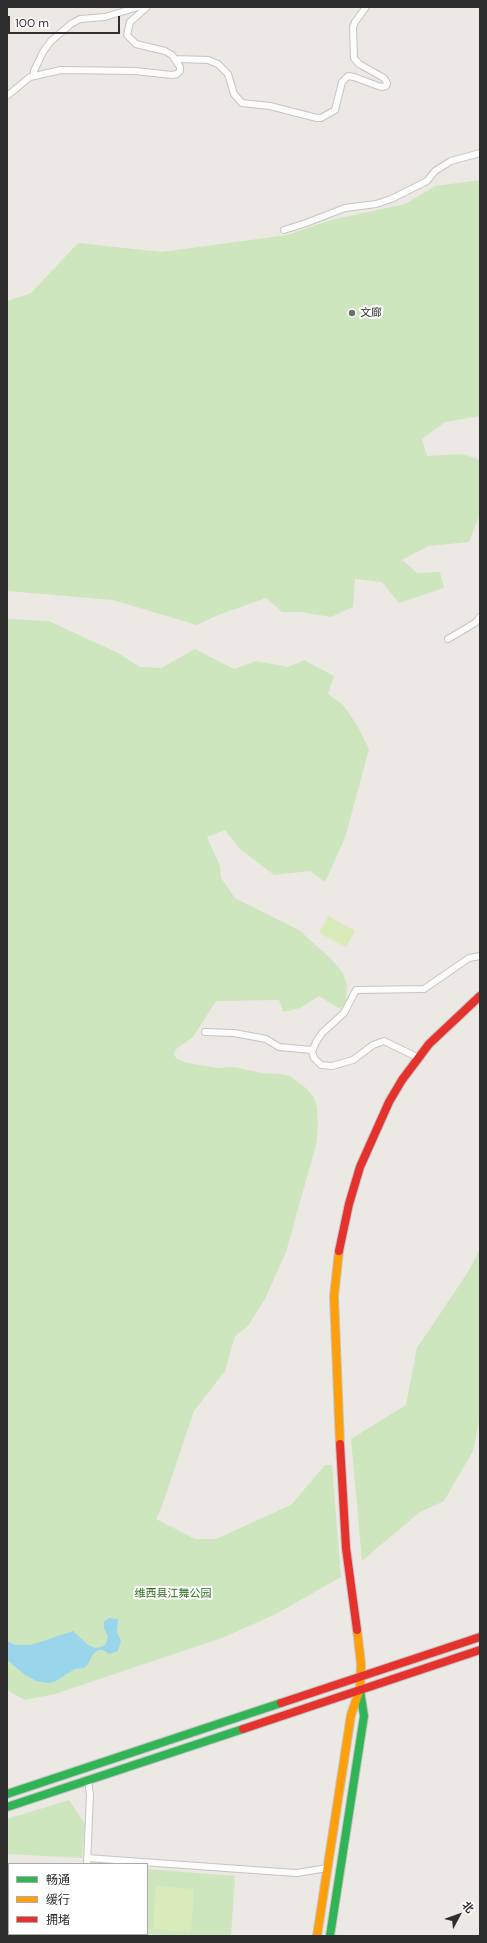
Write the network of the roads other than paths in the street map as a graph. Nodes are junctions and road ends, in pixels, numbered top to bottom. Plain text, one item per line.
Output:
1 (138, 7) edge
2 (147, 7) edge
3 (366, 7) edge
4 (176, 59) junction
5 (34, 76) junction
6 (7, 96) edge
7 (480, 153) edge
8 (284, 230) dead end
9 (480, 617) edge
10 (448, 638) dead end
11 (480, 956) edge
12 (480, 996) edge
13 (205, 1032) dead end
14 (312, 1050) junction
15 (419, 1058) junction
16 (480, 1637) edge
17 (480, 1650) edge
18 (361, 1676) junction
19 (360, 1689) junction
20 (88, 1780) junction
21 (7, 1794) edge
22 (7, 1807) edge
23 (87, 1861) edge
24 (122, 1863) edge
25 (148, 1864) edge
26 (327, 1868) junction
27 (317, 1936) edge
28 (330, 1936) edge

1 - 5 street
2 - 4 street
3 - 4 street
4 - 5 street
5 - 6 street
7 - 8 street
9 - 10 street
11 - 14 street
12 - 15 main road
13 - 14 street
14 - 15 street
15 - 18 main road
16 - 18 main road
17 - 19 main road
18 - 19 main road
18 - 21 main road
19 - 20 main road
19 - 26 main road
19 - 28 main road
20 - 22 main road
20 - 23 street
23 - 24 street
25 - 26 street
26 - 27 main road

